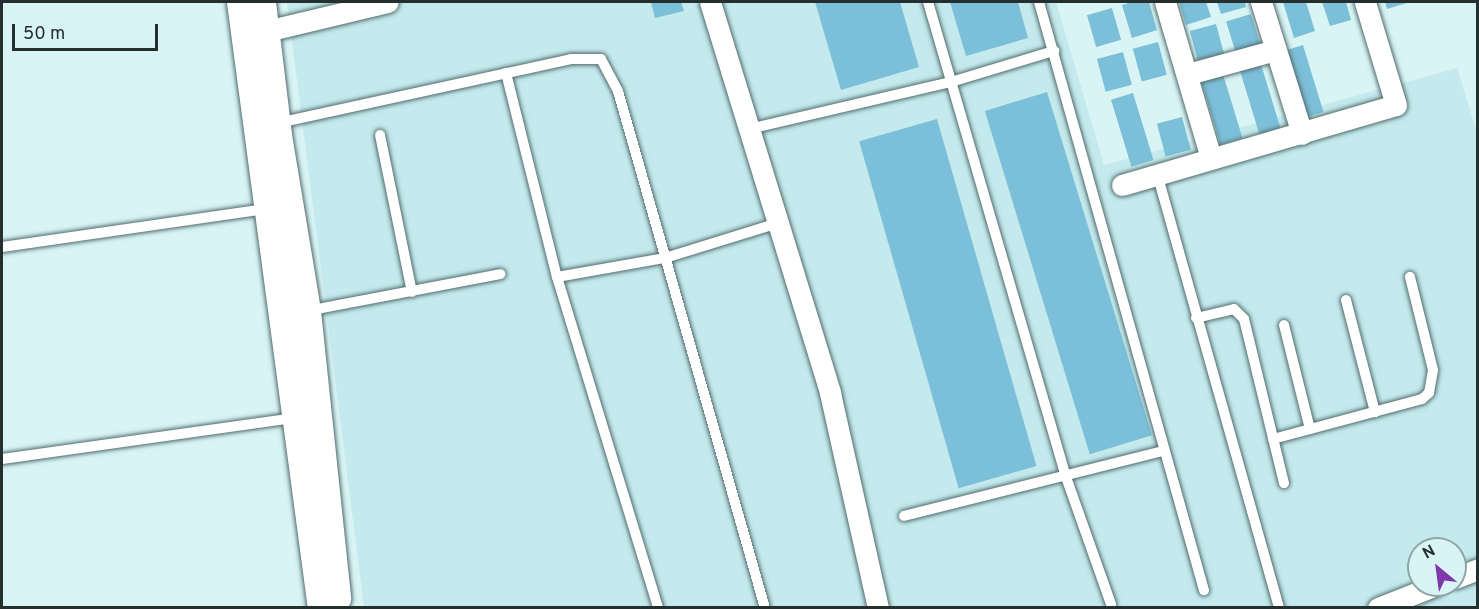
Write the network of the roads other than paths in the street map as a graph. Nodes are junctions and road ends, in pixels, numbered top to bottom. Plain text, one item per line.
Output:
1 (240, 2) edge
2 (262, 2) edge
3 (388, 2) edge
4 (710, 2) edge
5 (928, 2) edge
6 (1039, 2) edge
7 (1165, 2) edge
8 (1261, 2) edge
9 (1365, 2) edge
10 (266, 31) junction
11 (1276, 50) junction
12 (1054, 51) junction
13 (506, 73) junction
14 (1188, 74) junction
15 (951, 82) junction
16 (267, 125) junction
17 (749, 129) junction
18 (1302, 134) junction
19 (380, 135) dead end
20 (1211, 158) junction
21 (1158, 177) junction
22 (1122, 185) dead end
23 (267, 209) junction
24 (778, 223) junction
25 (2, 247) edge
26 (665, 258) junction
27 (501, 274) dead end
28 (557, 277) junction
29 (1410, 277) dead end
30 (412, 292) junction
31 (1346, 300) dead end
32 (295, 313) junction
33 (1196, 318) junction
34 (1284, 325) dead end
35 (1375, 412) junction
36 (298, 418) junction
37 (1310, 429) junction
38 (1273, 439) junction
39 (1163, 451) junction
40 (2, 459) edge
41 (1066, 477) junction
42 (1284, 483) dead end
43 (904, 516) dead end
44 (1204, 590) dead end
45 (1407, 596) edge
46 (1111, 604) dead end
47 (321, 608) edge
48 (337, 608) edge
49 (658, 608) edge
50 (765, 608) edge
51 (878, 608) edge
52 (1279, 608) edge
53 (1378, 608) edge

1 - 16 street
2 - 10 street
3 - 10 street
4 - 17 street
5 - 15 lane
6 - 12 lane
7 - 14 street
8 - 11 street
9 - 18 street
10 - 16 street
11 - 14 street
11 - 18 street
12 - 15 lane
12 - 39 lane
13 - 16 lane
13 - 26 lane
13 - 28 lane
14 - 20 street
15 - 17 lane
15 - 41 lane
16 - 23 street
16 - 32 street
17 - 24 street
18 - 20 street
19 - 30 lane
20 - 21 street
21 - 22 street
21 - 33 lane
23 - 25 lane
23 - 32 street
24 - 26 lane
24 - 51 street
26 - 28 lane
26 - 50 lane
27 - 30 lane
28 - 49 lane
29 - 35 lane
30 - 32 lane
31 - 35 lane
32 - 36 street
32 - 48 street
33 - 38 lane
33 - 52 lane
34 - 37 lane
35 - 37 lane
36 - 40 lane
36 - 47 street
37 - 38 lane
38 - 42 lane
39 - 41 lane
39 - 44 lane
41 - 43 lane
41 - 46 lane
45 - 53 street

